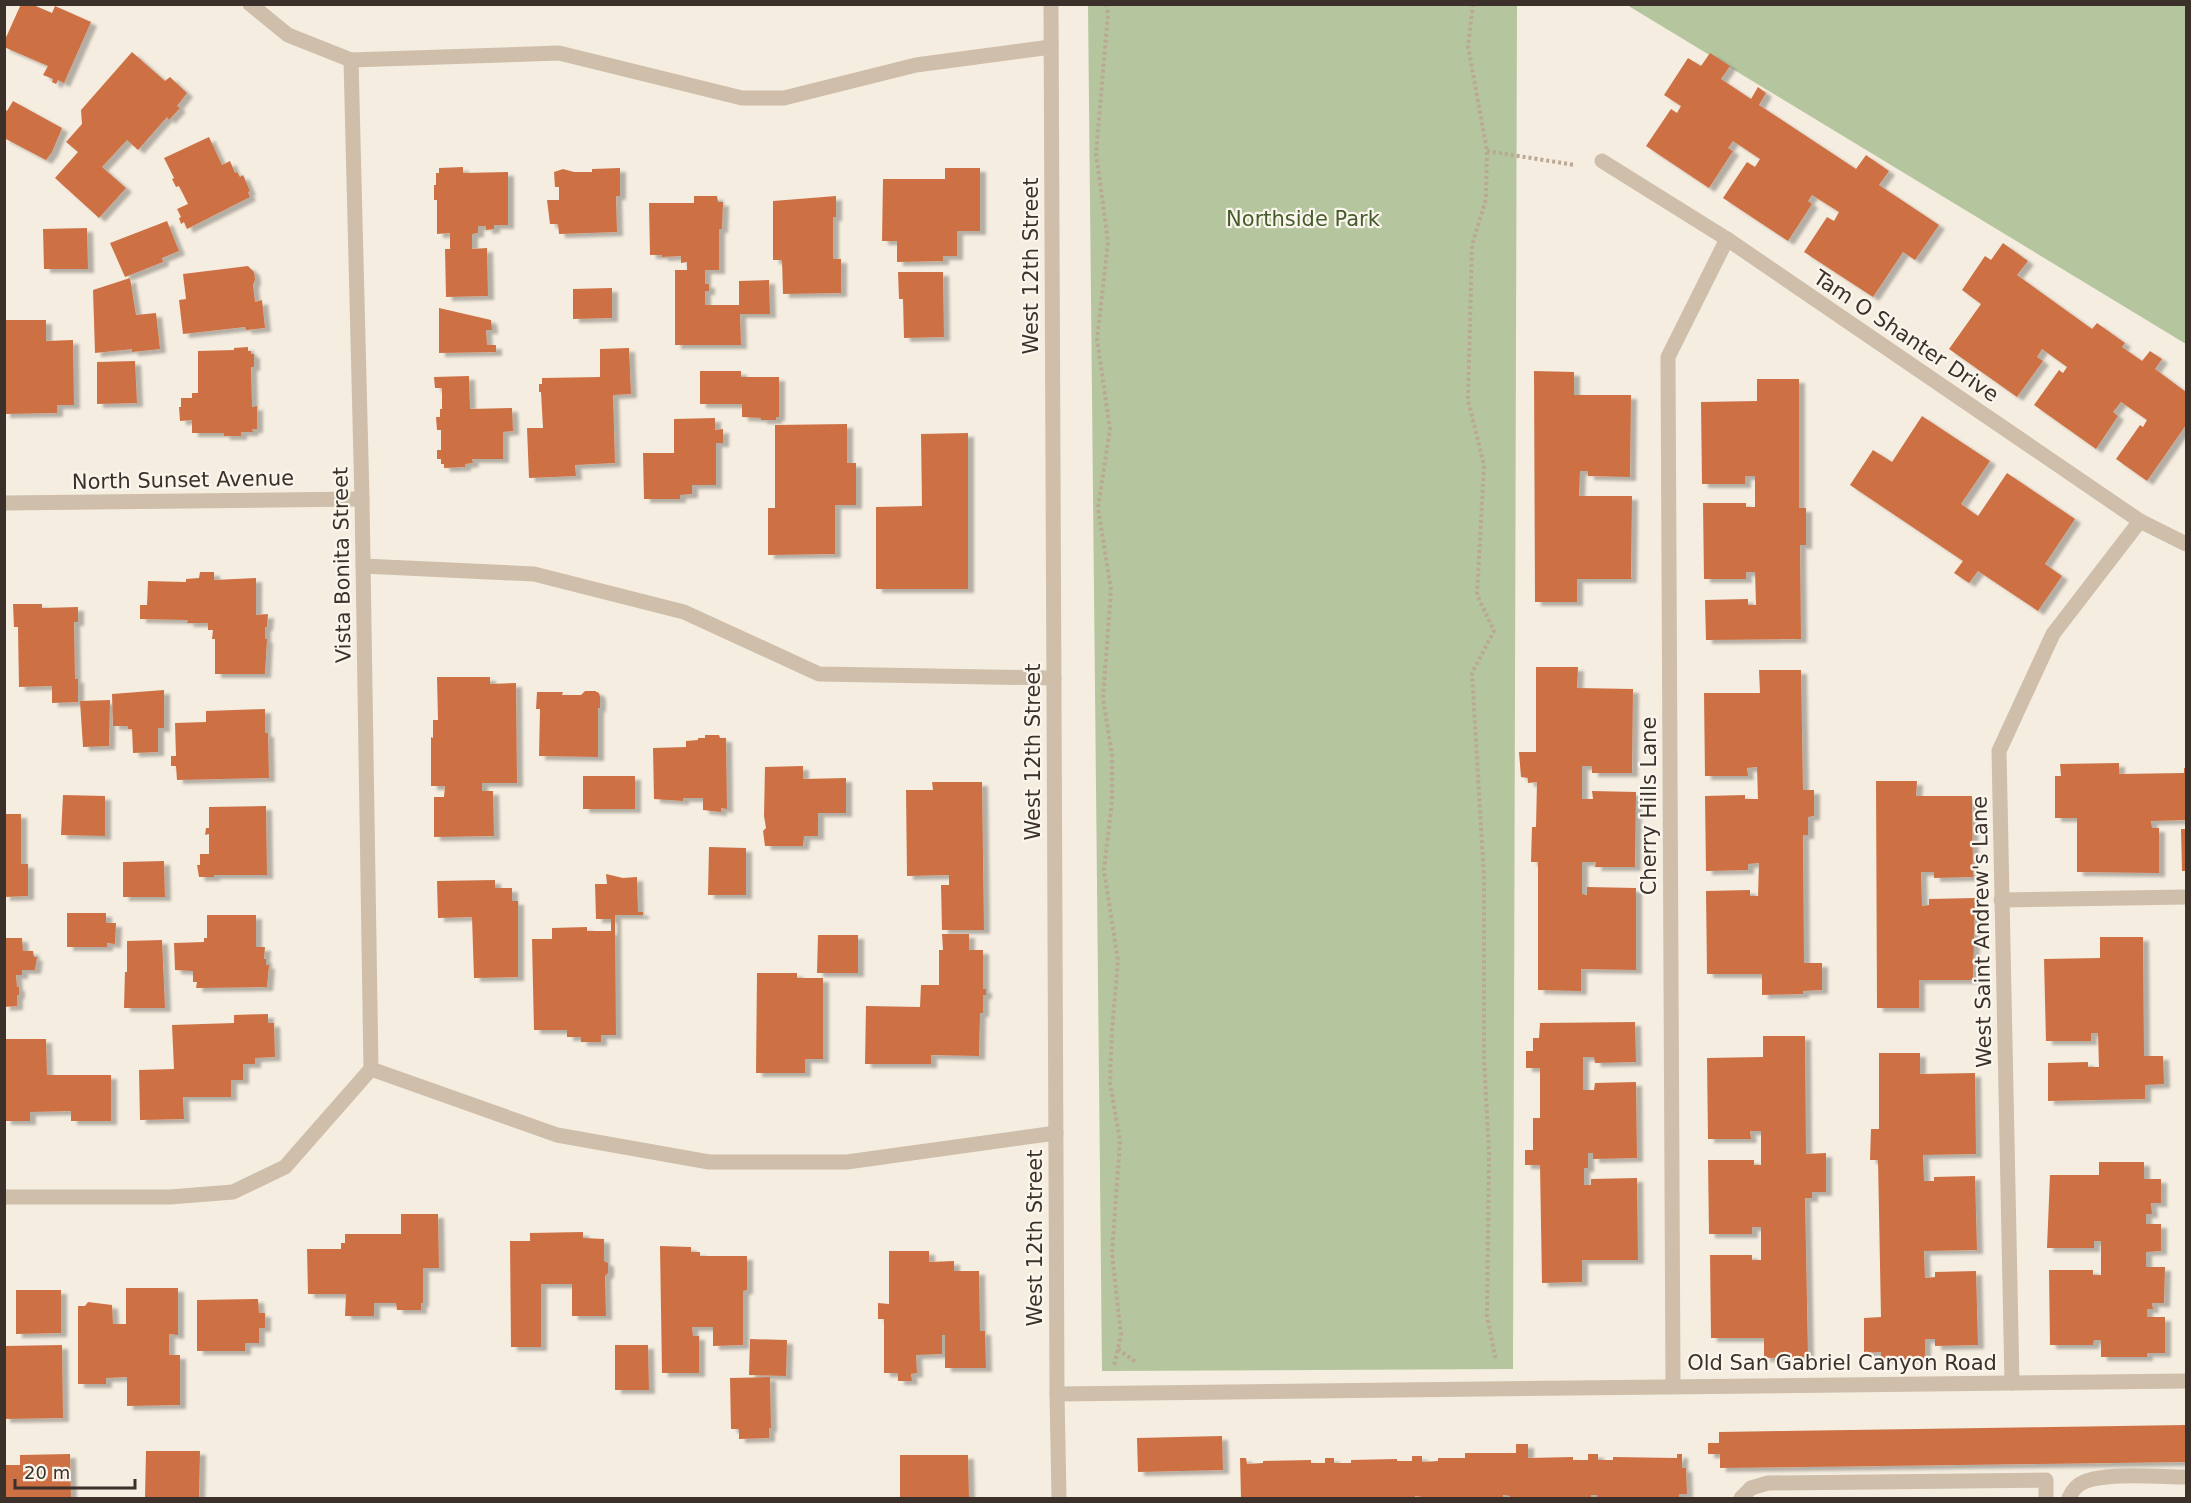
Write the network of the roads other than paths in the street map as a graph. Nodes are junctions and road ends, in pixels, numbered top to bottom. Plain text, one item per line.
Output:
1 (250, 4) edge
2 (1051, 4) edge
3 (1051, 47) junction
4 (351, 60) junction
5 (1602, 160) road end
6 (1727, 239) junction
7 (362, 500) junction
8 (4, 503) edge
9 (2140, 521) junction
10 (2187, 544) edge
11 (363, 566) junction
12 (1054, 678) junction
13 (2187, 897) edge
14 (2001, 900) junction
15 (371, 1069) junction
16 (1056, 1132) junction
17 (4, 1197) edge
18 (2187, 1381) edge
19 (2012, 1383) junction
20 (1673, 1385) junction
21 (1057, 1394) junction
22 (2187, 1477) edge
23 (1059, 1498) edge
24 (1741, 1498) edge
25 (2046, 1498) edge
26 (2069, 1498) edge

1 - 4 street
2 - 3 street, West 12th Street
3 - 4 street
3 - 12 street, West 12th Street
4 - 7 street, Vista Bonita Street
5 - 6 street, Tam O Shanter Drive
6 - 9 street, Tam O Shanter Drive
6 - 20 street, Cherry Hills Lane
7 - 8 street, North Sunset Avenue
7 - 11 street, Vista Bonita Street
9 - 10 street, Tam O Shanter Drive
9 - 14 street, West Saint Andrew's Lane
11 - 12 street
11 - 15 street, Vista Bonita Street
12 - 16 street, West 12th Street
13 - 14 street
14 - 19 street, West Saint Andrew's Lane
15 - 16 street
15 - 17 street
16 - 21 street, West 12th Street
18 - 19 street, Old San Gabriel Canyon Road
19 - 20 street, Old San Gabriel Canyon Road
20 - 21 street, Old San Gabriel Canyon Road
21 - 23 street, West 12th Street
22 - 26 street
24 - 25 street

